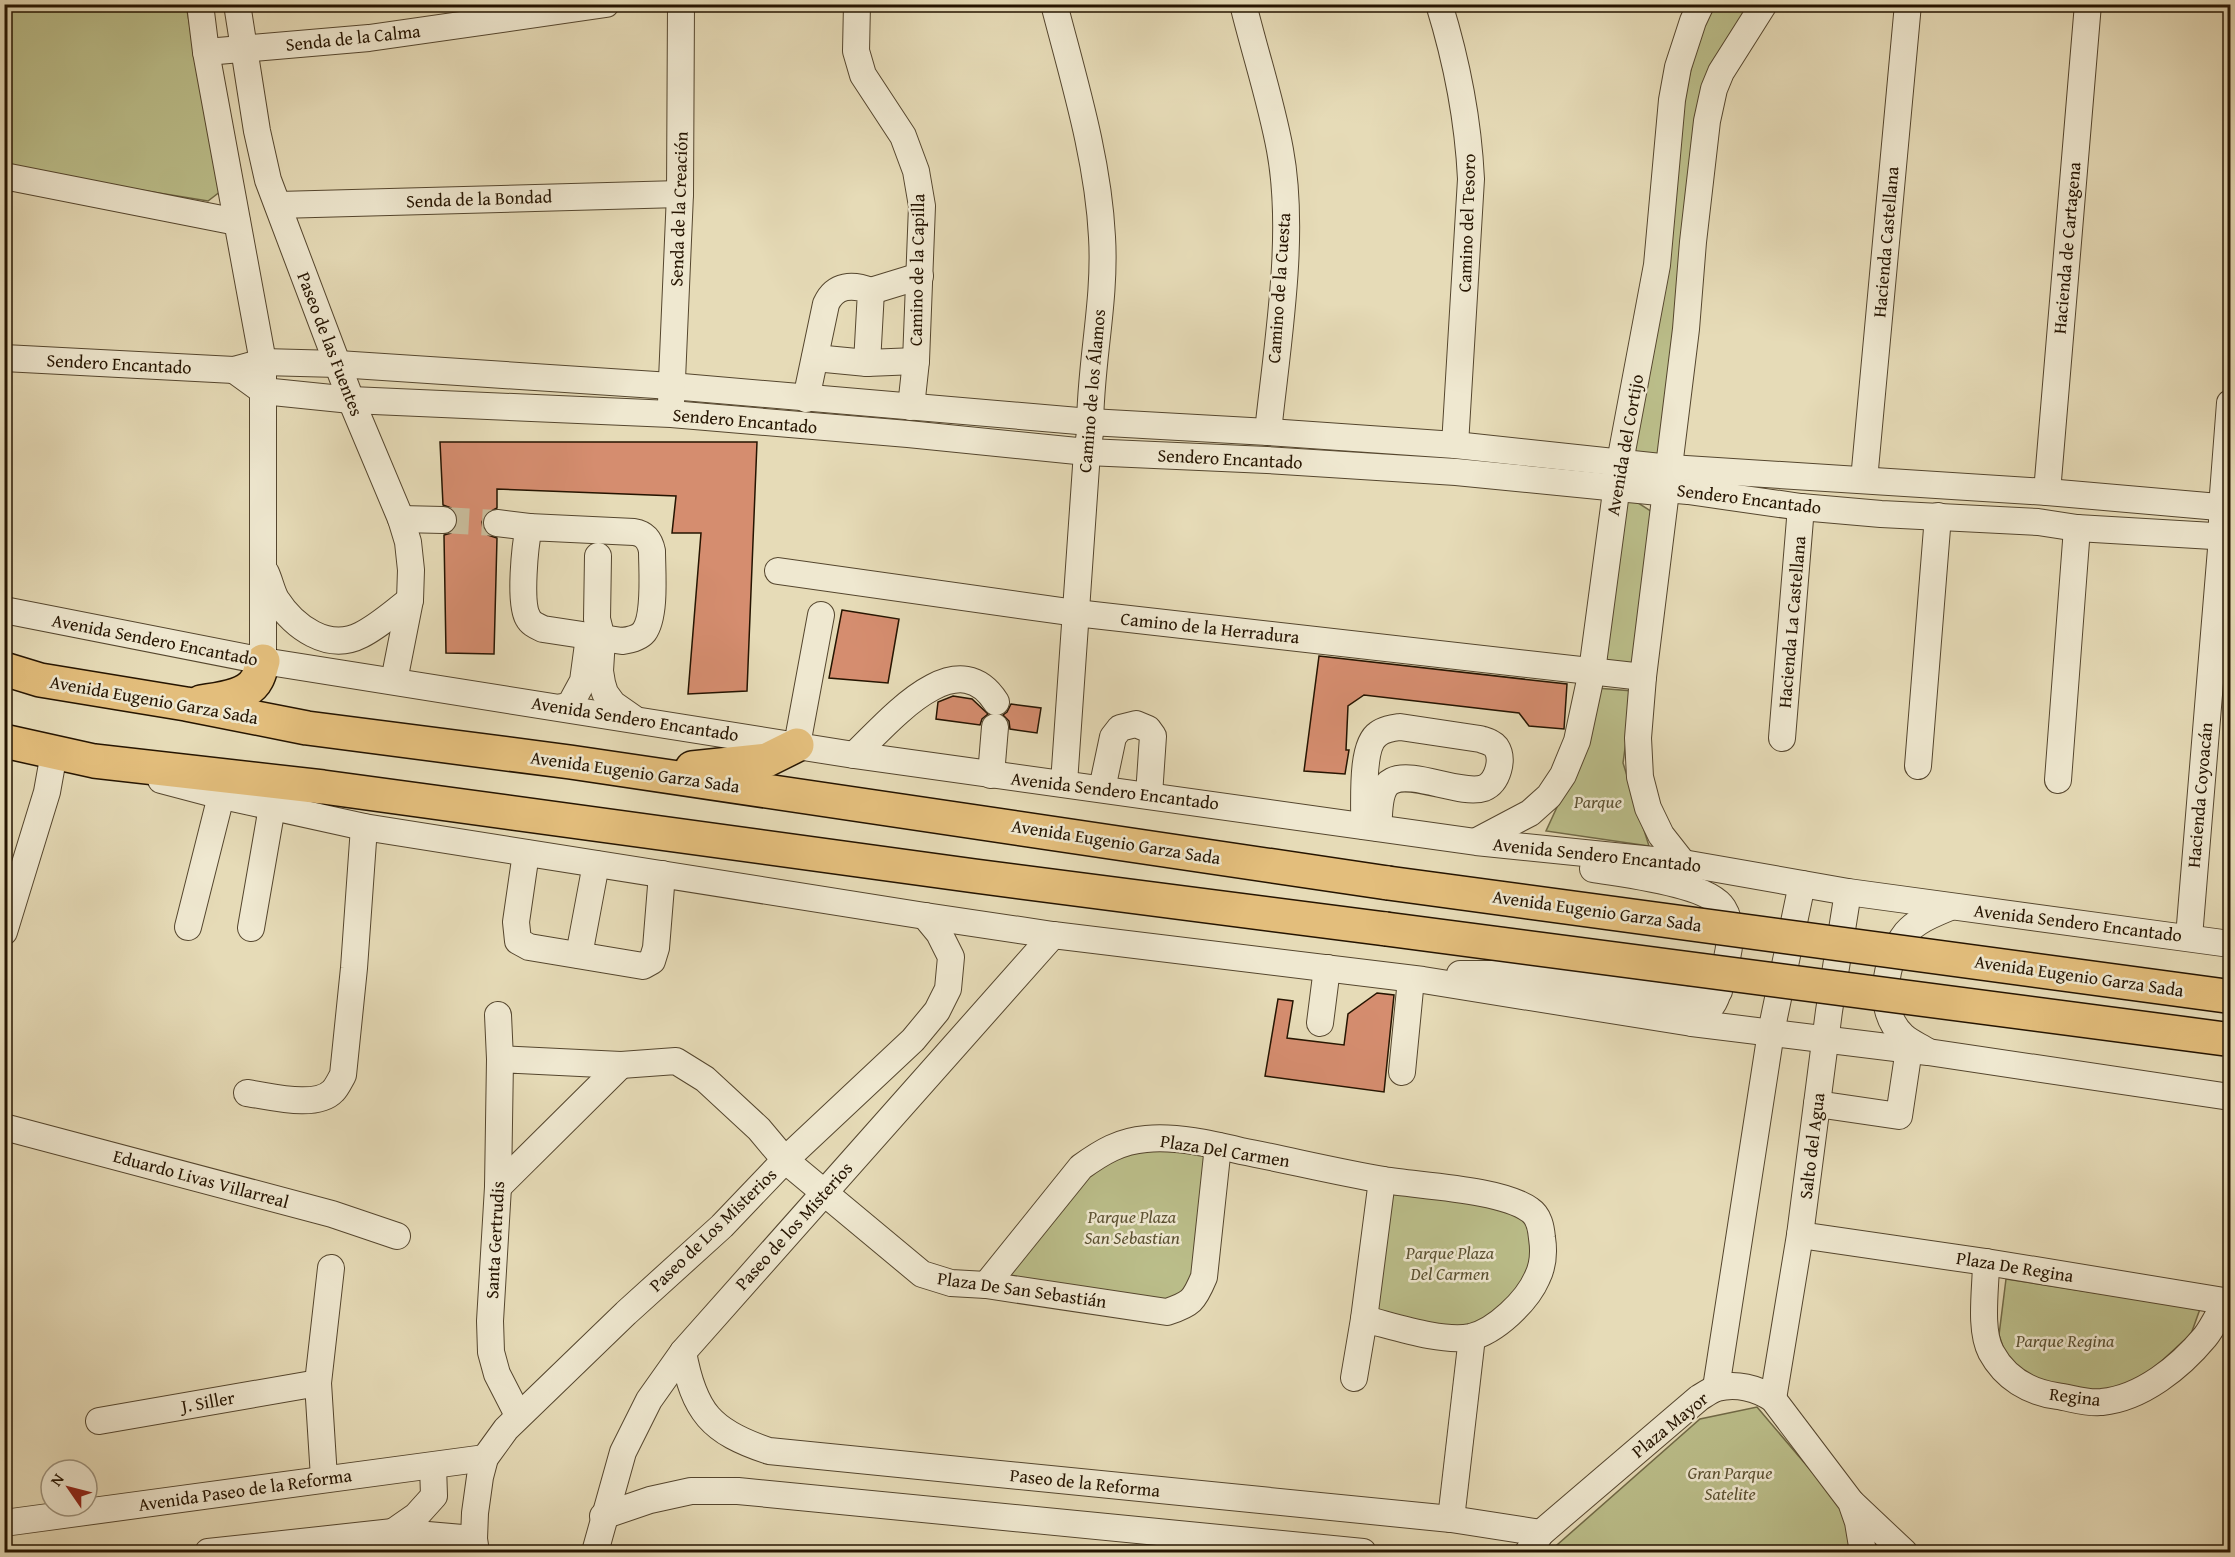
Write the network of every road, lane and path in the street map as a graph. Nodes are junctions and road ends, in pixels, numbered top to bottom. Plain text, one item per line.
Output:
1 (200, 4) edge
2 (237, 4) edge
3 (606, 4) edge
4 (681, 4) edge
5 (857, 4) edge
6 (1054, 4) edge
7 (1243, 4) edge
8 (1439, 4) edge
9 (1701, 4) edge
10 (1764, 4) edge
11 (1908, 4) edge
12 (2088, 4) edge
13 (243, 50) junction
14 (206, 52) junction
15 (4, 176) edge
16 (680, 194) junction
17 (278, 205) junction
18 (237, 222) junction
19 (920, 276) junction
20 (871, 291) junction
21 (4, 358) edge
22 (815, 358) junction
23 (916, 361) junction
24 (263, 362) junction
25 (867, 363) junction
26 (338, 364) junction
27 (234, 370) junction
28 (671, 386) junction
29 (263, 391) junction
30 (806, 399) junction
31 (351, 400) junction
32 (2230, 403) edge
33 (911, 406) junction
34 (671, 414) junction
35 (1090, 422) junction
36 (1268, 432) junction
37 (1455, 445) junction
38 (1087, 452) junction
39 (1620, 462) junction
40 (1668, 479) junction
41 (1864, 480) junction
42 (1617, 488) junction
43 (2047, 492) junction
44 (1801, 507) junction
45 (2226, 508) edge
46 (1938, 516) junction
47 (401, 519) junction
48 (444, 520) tunnel mouth
49 (497, 523) tunnel mouth
50 (529, 527) junction
51 (2077, 528) junction
52 (2226, 537) edge
53 (598, 556) dead end
54 (262, 562) junction
55 (778, 571) dead end
56 (410, 600) junction
57 (4, 610) edge
58 (1076, 613) junction
59 (821, 615) dead end
60 (596, 631) junction
61 (263, 661) junction
62 (4, 669) edge
63 (1592, 671) junction
64 (1643, 677) junction
65 (394, 681) junction
66 (996, 702) dead end
67 (186, 704) junction
68 (562, 707) junction
69 (633, 718) junction
70 (995, 727) dead end
71 (1782, 738) dead end
72 (4, 741) edge
73 (797, 745) junction
74 (54, 753) junction
75 (854, 755) junction
76 (94, 761) junction
77 (1918, 766) dead end
78 (620, 769) junction
79 (991, 775) junction
80 (2058, 780) dead end
81 (1064, 783) junction
82 (1102, 789) junction
83 (1149, 795) junction
84 (221, 796) junction
85 (272, 807) junction
86 (364, 827) junction
87 (1371, 827) junction
88 (1476, 842) junction
89 (526, 853) junction
90 (1683, 863) junction
91 (596, 864) junction
92 (662, 874) junction
93 (1802, 884) junction
94 (1848, 892) junction
95 (1950, 907) junction
96 (926, 916) junction
97 (188, 927) dead end
98 (251, 928) dead end
99 (4, 932) edge
100 (1053, 935) junction
101 (2189, 937) junction
102 (2230, 944) edge
103 (579, 955) junction
104 (1326, 968) junction
105 (1417, 980) junction
106 (1719, 991) junction
107 (2228, 997) edge
108 (498, 1016) dead end
109 (1320, 1023) dead end
110 (1692, 1023) junction
111 (1771, 1032) junction
112 (2228, 1039) edge
113 (1826, 1041) junction
114 (1918, 1051) junction
115 (500, 1059) junction
116 (621, 1065) junction
117 (1402, 1072) dead end
118 (247, 1093) dead end
119 (2230, 1097) edge
120 (1817, 1104) junction
121 (4, 1127) edge
122 (1218, 1146) junction
123 (785, 1160) junction
124 (1382, 1180) junction
125 (498, 1187) junction
126 (823, 1194) junction
127 (1800, 1235) junction
128 (397, 1236) dead end
129 (1986, 1262) junction
130 (331, 1268) dead end
131 (986, 1285) junction
132 (2228, 1302) edge
133 (1364, 1319) junction
134 (1472, 1336) junction
135 (683, 1352) junction
136 (1721, 1361) junction
137 (1778, 1368) junction
138 (1354, 1378) dead end
139 (318, 1383) junction
140 (1716, 1388) junction
141 (1773, 1399) junction
142 (518, 1415) junction
143 (99, 1421) dead end
144 (485, 1458) junction
145 (433, 1466) junction
146 (324, 1478) junction
147 (1851, 1502) junction
148 (603, 1516) junction
149 (1451, 1519) junction
150 (4, 1523) edge
151 (393, 1532) junction
152 (1534, 1543) edge
153 (475, 1546) edge
154 (208, 1552) edge
155 (595, 1552) edge
156 (1363, 1552) edge
157 (1863, 1552) edge
158 (1904, 1552) edge

1 - 14 street
2 - 13 street, Paseo de las Fuentes
3 - 13 street, Senda de la Calma
4 - 16 street, Senda de la Creación
5 - 19 street, Camino de la Capilla
6 - 35 street, Camino de los Álamos
7 - 36 street, Camino de la Cuesta
8 - 37 street, Camino del Tesoro
9 - 39 street, Avenida del Cortijo
10 - 40 street
11 - 41 street, Hacienda Castellana
12 - 43 street, Hacienda de Cartagena
13 - 14 street, Senda de la Calma
13 - 17 street, Paseo de las Fuentes
14 - 18 street
15 - 18 street
16 - 17 street, Senda de la Bondad
16 - 28 street, Senda de la Creación
17 - 26 street, Paseo de las Fuentes
18 - 24 street
19 - 20 street
19 - 23 street, Camino de la Capilla
20 - 22 street
20 - 25 street
21 - 27 street, Sendero Encantado
22 - 25 street
22 - 30 street
23 - 25 street
23 - 33 street, Camino de la Capilla
24 - 26 street, Sendero Encantado
24 - 27 street, Sendero Encantado
24 - 29 street
26 - 28 street, Sendero Encantado
26 - 31 street, Paseo de las Fuentes
27 - 29 street
28 - 30 street, Sendero Encantado
28 - 34 street, Senda de la Creación
29 - 31 street, Sendero Encantado
29 - 54 street
30 - 33 street, Sendero Encantado
31 - 34 street, Sendero Encantado
31 - 47 street, Paseo de las Fuentes
32 - 45 street, Hacienda Coyoacán
33 - 35 street, Sendero Encantado
34 - 38 street, Sendero Encantado
35 - 36 street, Sendero Encantado
35 - 38 street, Camino de los Álamos
36 - 37 street, Sendero Encantado
37 - 39 street, Sendero Encantado
38 - 42 street, Sendero Encantado
38 - 58 street, Camino de los Álamos
39 - 40 street, Sendero Encantado
39 - 42 street, Avenida del Cortijo
40 - 41 street, Sendero Encantado
40 - 42 street, Sendero Encantado
40 - 44 street, Sendero Encantado
40 - 64 street
41 - 43 street, Sendero Encantado
42 - 63 street, Avenida del Cortijo
43 - 45 street, Sendero Encantado
44 - 46 street, Sendero Encantado
44 - 71 street, Hacienda La Castellana
45 - 52 street, Hacienda Coyoacán
46 - 51 street, Sendero Encantado
46 - 77 street
47 - 48 street
47 - 56 street, Paseo de las Fuentes
49 - 50 street
50 - 60 street
50 - 60 street
51 - 52 street, Sendero Encantado
51 - 80 street
52 - 101 street, Hacienda Coyoacán
53 - 60 street
54 - 56 street
54 - 61 street
55 - 58 street, Camino de la Herradura
56 - 65 street, Paseo de las Fuentes
57 - 61 street, Avenida Sendero Encantado
58 - 63 street, Camino de la Herradura
58 - 81 street, Camino de los Álamos
59 - 73 street
60 - 68 street
60 - 69 street
61 - 65 street, Avenida Sendero Encantado
61 - 67 highway
62 - 67 highway, Avenida Eugenio Garza Sada
63 - 64 street, Camino de la Herradura
63 - 88 street, Avenida del Cortijo
64 - 90 street
65 - 68 street, Avenida Sendero Encantado
66 - 75 street
67 - 78 highway, Avenida Eugenio Garza Sada
68 - 69 street, Avenida Sendero Encantado
69 - 73 street, Avenida Sendero Encantado
70 - 79 street
72 - 74 highway
73 - 75 street, Avenida Sendero Encantado
73 - 78 highway
74 - 76 highway
74 - 99 street
75 - 79 street, Avenida Sendero Encantado
76 - 84 street
76 - 112 highway, bridge
78 - 107 highway, Avenida Eugenio Garza Sada, bridge
79 - 81 street, Avenida Sendero Encantado
81 - 82 street, Avenida Sendero Encantado
82 - 83 street, Avenida Sendero Encantado
82 - 83 street
83 - 87 street, Avenida Sendero Encantado
84 - 85 street
84 - 97 street
85 - 86 street
85 - 98 street
86 - 89 street
86 - 118 street
87 - 87 street
87 - 88 street, Avenida Sendero Encantado
88 - 90 street, Avenida Sendero Encantado
88 - 106 street
89 - 91 street
89 - 103 street
90 - 93 street, Avenida Sendero Encantado
91 - 92 street
91 - 103 street
92 - 96 street
92 - 103 street
93 - 94 street, Avenida Sendero Encantado
93 - 111 street
94 - 95 street, Avenida Sendero Encantado
94 - 113 street, Salto del Agua
95 - 101 street, Avenida Sendero Encantado
95 - 114 street
96 - 100 street
96 - 123 street, Paseo de Los Misterios
100 - 104 street
100 - 126 street, Paseo de los Misterios
101 - 102 street, Avenida Sendero Encantado
104 - 105 street
104 - 109 street
105 - 106 street
105 - 110 street
105 - 117 street
106 - 110 street
108 - 115 street, Santa Gertrudis
110 - 111 street
111 - 113 street
111 - 136 street
113 - 114 street
113 - 120 street, Salto del Agua
114 - 119 street
114 - 120 street
115 - 116 street
115 - 125 street, Santa Gertrudis
116 - 123 street, Plaza De San Sebastián
116 - 125 street
120 - 127 street, Salto del Agua
121 - 128 street, Eduardo Livas Villarreal
122 - 124 street, Plaza Del Carmen
122 - 131 street, Plaza Del Carmen
122 - 131 street, Plaza De San Sebastián
123 - 126 street, Plaza De San Sebastián
123 - 142 street, Paseo de Los Misterios
124 - 133 street
124 - 134 street, Plaza Del Carmen
125 - 142 street, Santa Gertrudis
126 - 131 street, Plaza De San Sebastián
126 - 135 street, Paseo de los Misterios
127 - 129 street, Plaza De Regina
127 - 137 street, Salto del Agua
129 - 132 street, Plaza De Regina
129 - 132 street, Regina
130 - 139 street
133 - 134 street, Plaza Del Carmen
133 - 138 street
134 - 149 street
135 - 148 street, Paseo de los Misterios
135 - 149 street, Paseo de la Reforma
136 - 137 street
136 - 140 street
137 - 141 street, Salto del Agua
139 - 143 street, J. Siller
139 - 146 street
140 - 141 street, Plaza Mayor
140 - 152 street, Plaza Mayor
141 - 147 street
142 - 144 street, Paseo de Los Misterios
144 - 145 street, Avenida Paseo de la Reforma
144 - 153 street, Paseo de Los Misterios
145 - 146 street, Avenida Paseo de la Reforma
145 - 151 street
146 - 150 street, Avenida Paseo de la Reforma
147 - 157 street
147 - 158 street
148 - 155 street, Paseo de los Misterios
148 - 156 street
149 - 152 street, Paseo de la Reforma
151 - 153 street
151 - 154 street

